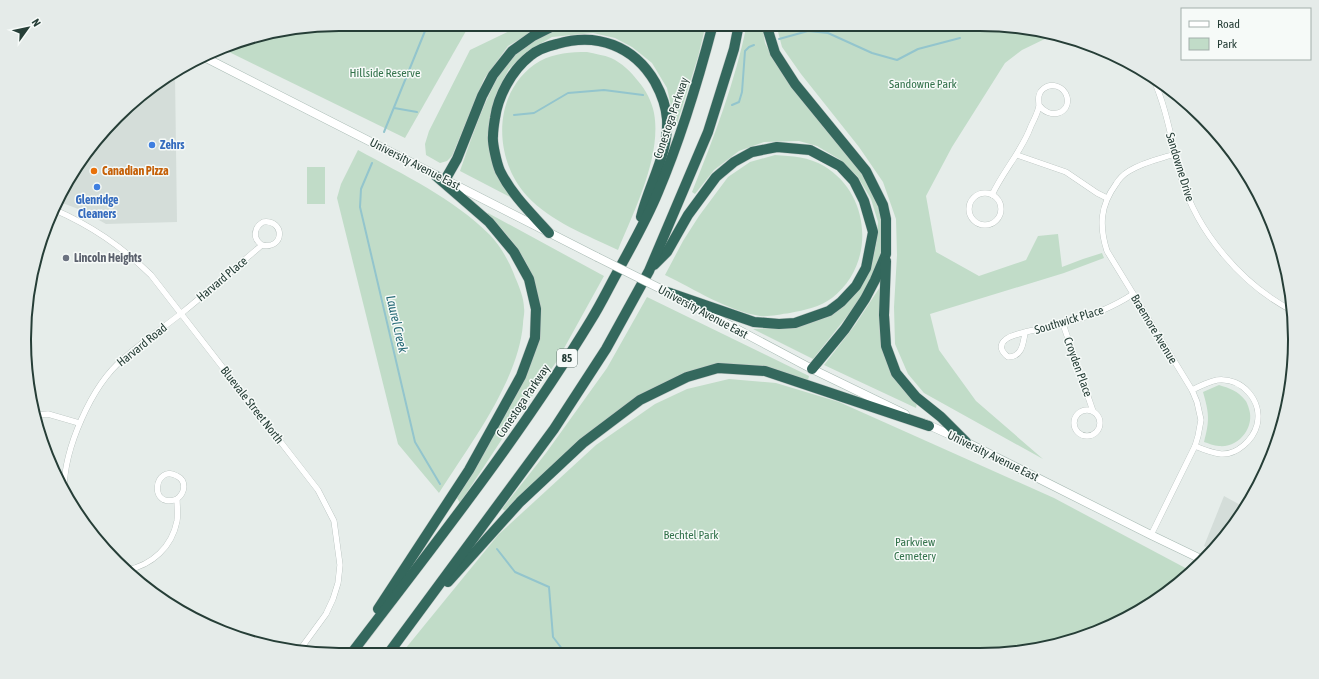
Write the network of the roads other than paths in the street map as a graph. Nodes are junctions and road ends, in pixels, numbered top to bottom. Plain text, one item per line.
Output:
1 (543, 31) edge
2 (711, 31) edge
3 (738, 31) edge
4 (768, 31) edge
5 (209, 60) edge
6 (1156, 87) edge
7 (1039, 105) junction
8 (1175, 154) junction
9 (1017, 155) junction
10 (441, 178) junction
11 (992, 195) junction
12 (1107, 198) junction
13 (59, 212) edge
14 (548, 233) junction
15 (636, 236) junction
16 (262, 245) junction
17 (886, 254) junction
18 (649, 271) junction
19 (667, 292) junction
20 (1133, 294) junction
21 (1286, 307) edge
22 (182, 313) junction
23 (1063, 324) junction
24 (1025, 333) junction
25 (812, 369) junction
26 (1192, 390) junction
27 (1093, 411) junction
28 (41, 415) edge
29 (79, 422) junction
30 (929, 426) junction
31 (966, 442) junction
32 (1195, 446) junction
33 (65, 481) edge
34 (177, 499) junction
35 (1151, 535) junction
36 (1198, 558) edge
37 (133, 568) edge
38 (408, 627) junction
39 (303, 645) edge
40 (355, 648) edge
41 (356, 648) edge
42 (392, 648) edge

1 - 10 highway
2 - 15 highway, Conestoga Parkway / 85
3 - 18 highway, 85
4 - 17 highway
5 - 10 main road, University Avenue East
6 - 8 street, Sandowne Drive
7 - 7 street
7 - 9 street
8 - 12 street, Braemore Avenue
8 - 21 street, Sandowne Drive
9 - 11 street
9 - 12 street
10 - 14 main road, University Avenue East
10 - 40 highway
11 - 11 street
12 - 20 street, Braemore Avenue
13 - 22 street, Bluevale Street North
14 - 15 highway
14 - 19 main road, University Avenue East, bridge
15 - 41 highway, Conestoga Parkway / 85
16 - 16 street, Harvard Place
16 - 22 street, Harvard Place
17 - 25 highway
17 - 31 highway
18 - 19 highway
18 - 38 highway, 85
19 - 25 main road, University Avenue East
20 - 23 street, Southwick Place
20 - 26 street, Braemore Avenue
22 - 29 street, Harvard Road
22 - 39 street, Bluevale Street North
23 - 24 street, Southwick Place
23 - 27 street, Croyden Place
24 - 24 street, Southwick Place
25 - 30 main road, University Avenue East
26 - 32 street, Braemore Avenue
26 - 32 street
27 - 27 street, Croyden Place
28 - 29 street
29 - 33 street, Harvard Road
30 - 31 main road, University Avenue East
30 - 38 highway
31 - 35 main road, University Avenue East
32 - 35 street, Braemore Avenue
34 - 34 street
34 - 37 street
35 - 36 main road, University Avenue East
38 - 42 highway, 85

